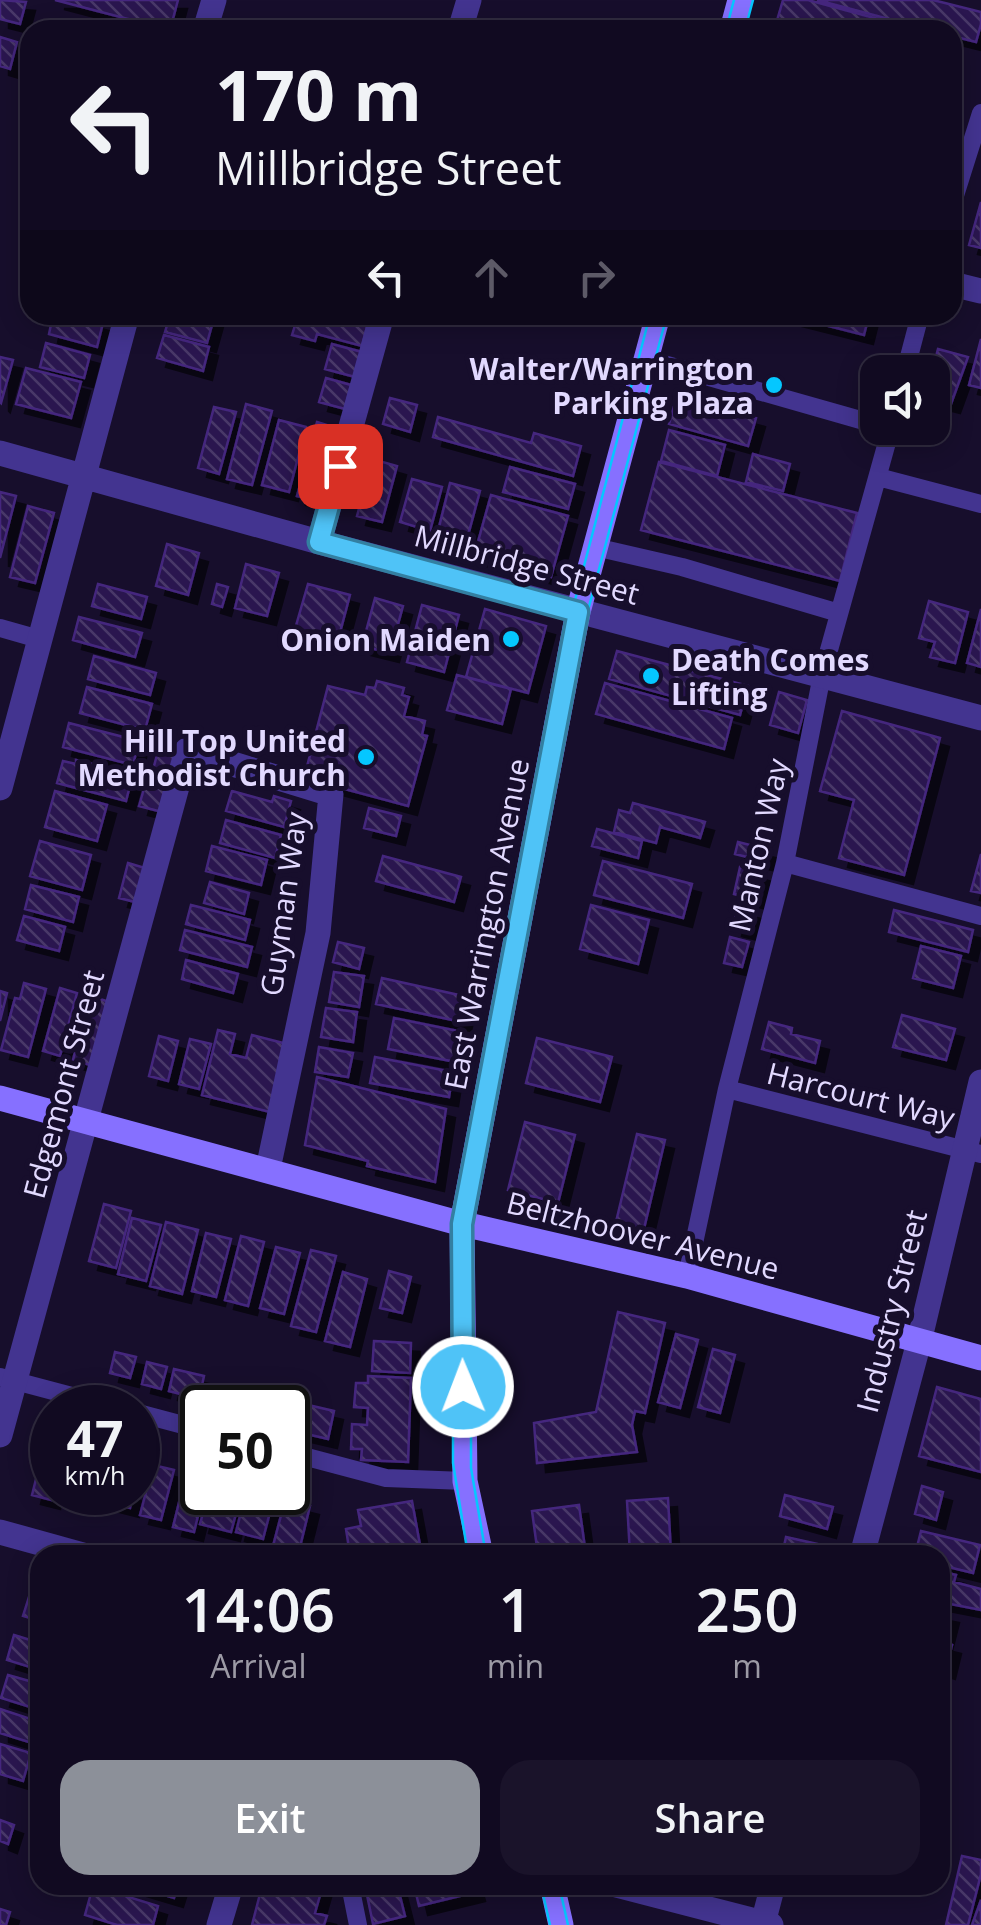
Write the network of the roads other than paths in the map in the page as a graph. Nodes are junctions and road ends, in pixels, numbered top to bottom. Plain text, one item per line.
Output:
1 (981, 113) edge
2 (962, 173) edge
3 (124, 325) edge
4 (379, 325) edge
5 (655, 325) edge
6 (917, 325) edge
7 (909, 355) edge
8 (646, 359) junction
9 (860, 420) edge
10 (885, 445) edge
11 (0, 454) edge
12 (82, 476) junction
13 (878, 477) junction
14 (981, 504) edge
15 (319, 542) junction
16 (595, 546) junction
17 (578, 612) junction
18 (839, 613) junction
19 (0, 628) edge
20 (39, 639) junction
21 (822, 675) junction
22 (981, 718) edge
23 (187, 750) joint
24 (0, 788) edge
25 (784, 863) junction
26 (981, 916) edge
27 (981, 1082) edge
28 (727, 1089) junction
29 (0, 1098) edge
30 (88, 1122) junction
31 (972, 1152) edge
32 (268, 1169) junction
33 (462, 1224) junction
34 (687, 1276) junction
35 (919, 1342) junction
36 (981, 1358) edge
37 (7, 1379) edge
38 (0, 1435) edge
39 (310, 1458) edge
40 (465, 1481) junction
41 (0, 1532) edge
42 (47, 1545) edge
43 (479, 1545) edge
44 (865, 1545) edge
45 (228, 1895) edge
46 (352, 1895) edge
47 (554, 1895) edge
48 (655, 1895) edge
49 (772, 1895) edge
50 (767, 1924) edge
51 (219, 1925) edge
52 (358, 1925) edge
53 (560, 1925) edge

1 - 2 lane
3 - 12 street
4 - 15 street
5 - 8 main road, East Warrington Avenue
6 - 7 lane
8 - 9 lane
8 - 16 main road, East Warrington Avenue
10 - 13 lane, Manton Way
11 - 12 street, Millbridge Street
12 - 15 street, Millbridge Street
12 - 20 street
13 - 14 lane
13 - 18 lane, Manton Way
15 - 17 street, Millbridge Street
16 - 17 main road, East Warrington Avenue
16 - 18 lane
17 - 21 street, Millbridge Street
17 - 33 main road, East Warrington Avenue
18 - 21 lane, Manton Way
19 - 20 lane
20 - 24 street
21 - 22 street, Millbridge Street
21 - 25 lane, Manton Way
23 - 30 street, Edgemont Street
23 - 32 street, Guyman Way
25 - 26 lane
25 - 28 lane, Manton Way
27 - 31 street, Industry Street
28 - 31 lane, Harcourt Way
28 - 34 lane, Manton Way
29 - 30 main road, Beltzhoover Avenue
30 - 32 main road, Beltzhoover Avenue
30 - 37 street, Edgemont Street
31 - 35 street, Industry Street
32 - 33 main road, Beltzhoover Avenue
33 - 34 main road, Beltzhoover Avenue
33 - 40 main road, East Warrington Avenue
34 - 35 main road, Beltzhoover Avenue
35 - 36 main road, Beltzhoover Avenue
35 - 44 street, Industry Street
37 - 38 street, Edgemont Street
39 - 40 lane
40 - 43 main road, East Warrington Avenue
41 - 42 street
45 - 51 street
46 - 52 lane
47 - 53 main road
48 - 50 street
49 - 50 street

